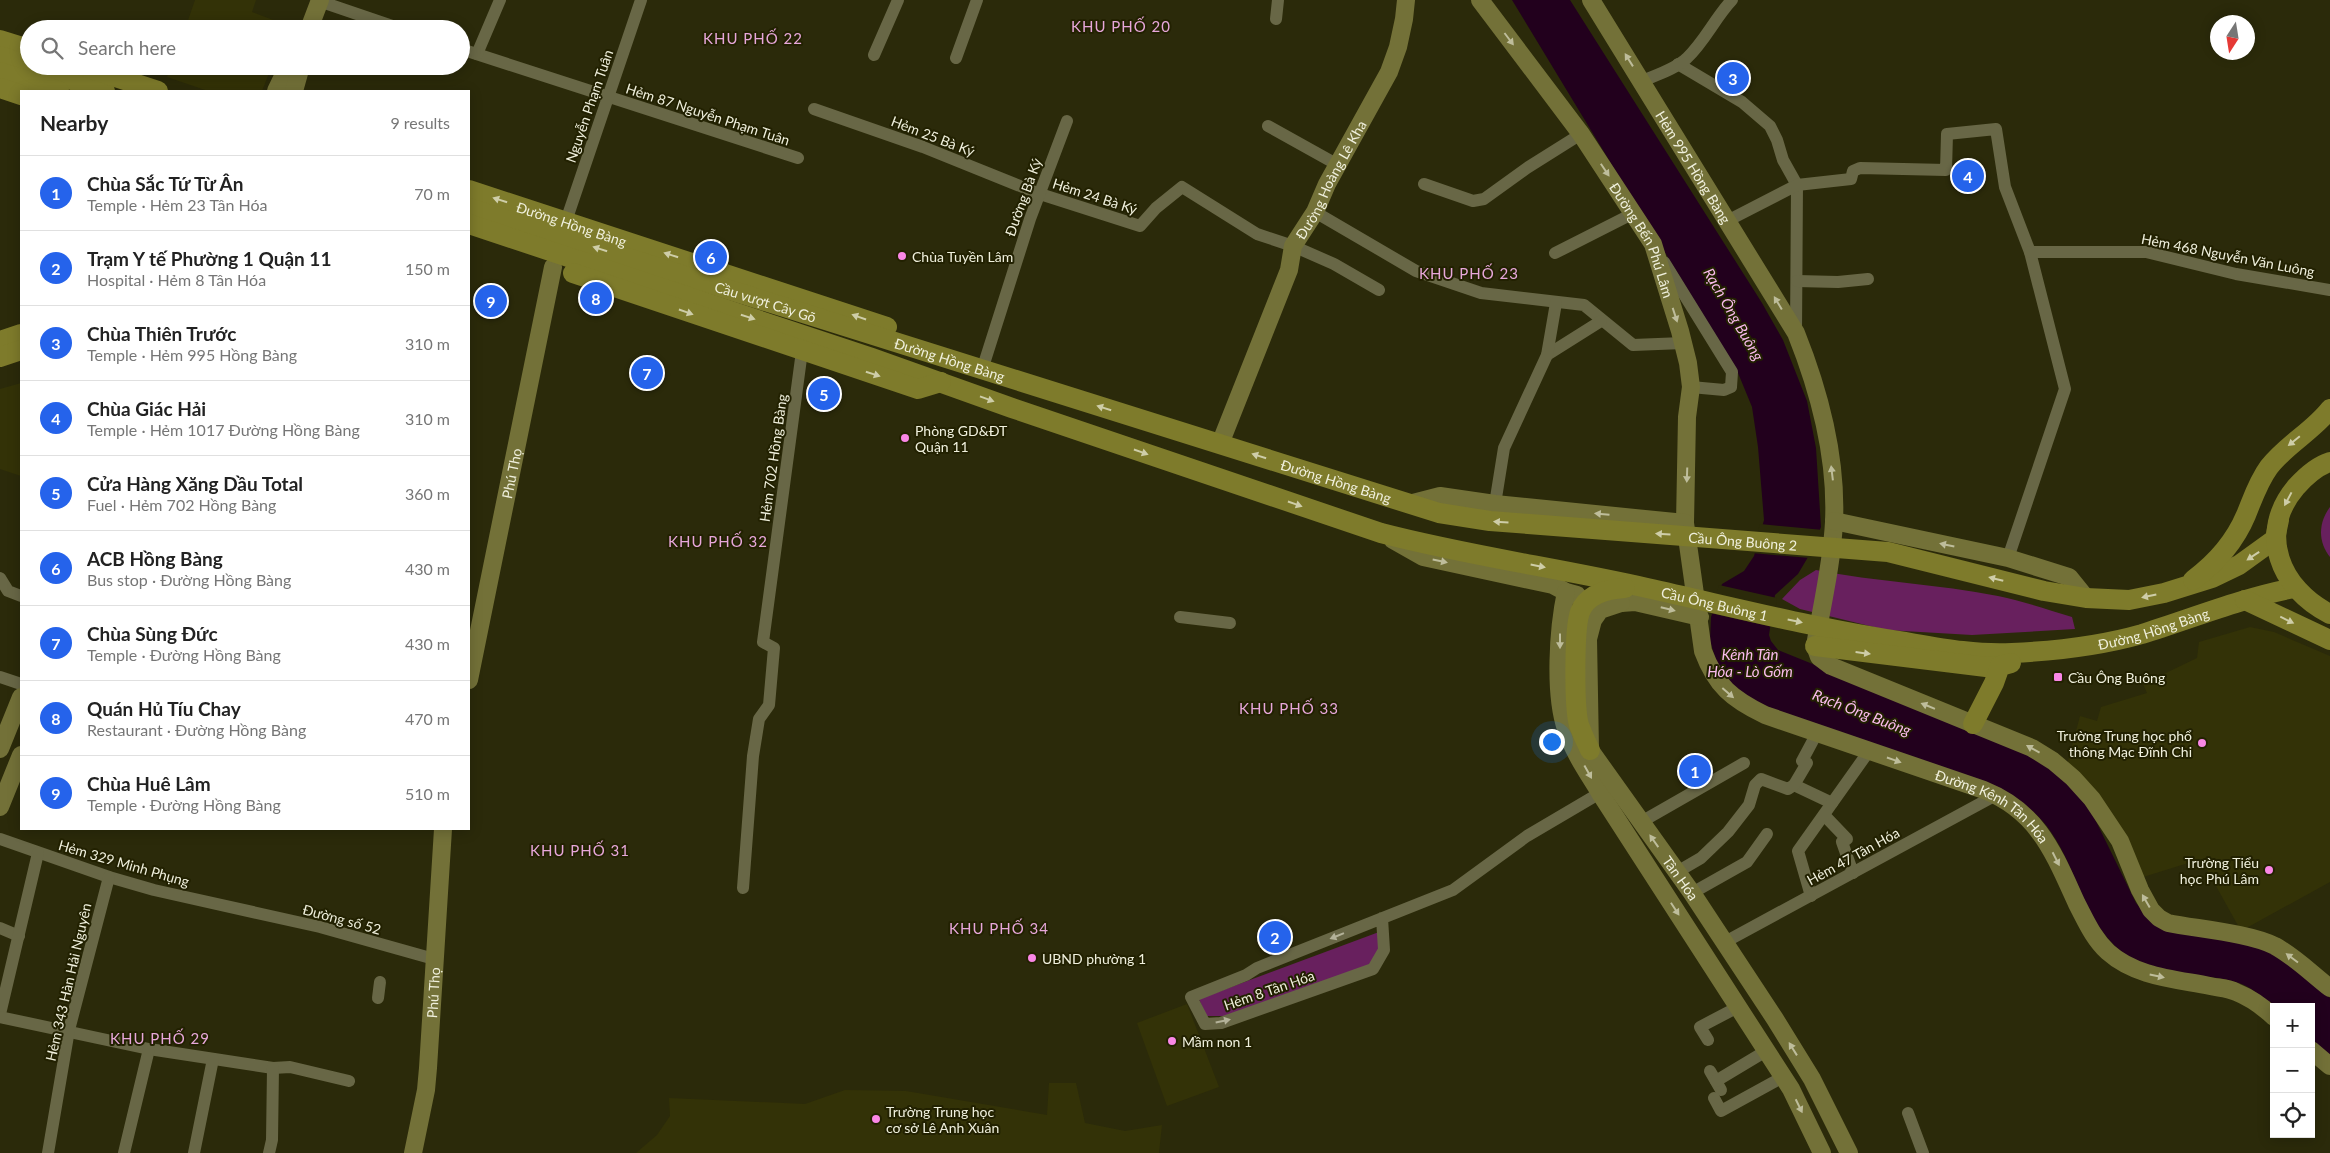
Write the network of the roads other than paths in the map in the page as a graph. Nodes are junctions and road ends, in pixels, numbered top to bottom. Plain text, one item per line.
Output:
1 (500, 0) edge
2 (641, 0) edge
3 (898, 0) edge
4 (977, 0) edge
5 (1278, 0) edge
6 (1406, 0) edge
7 (1480, 0) edge
8 (1591, 0) edge
9 (1732, 0) edge
10 (319, 1) edge
11 (1276, 19) dead end
12 (312, 20) edge
13 (375, 20) edge
14 (0, 40) edge
15 (20, 46) edge
16 (470, 52) edge
17 (477, 54) junction
18 (874, 55) dead end
19 (0, 56) edge
20 (956, 58) dead end
21 (20, 63) edge
22 (1678, 64) junction
23 (0, 72) edge
24 (56, 75) edge
25 (109, 75) edge
26 (284, 75) edge
27 (298, 75) edge
28 (1642, 81) junction
29 (0, 88) edge
30 (56, 90) edge
31 (101, 90) edge
32 (155, 90) edge
33 (276, 90) edge
34 (294, 90) edge
35 (20, 95) edge
36 (608, 97) junction
37 (814, 109) dead end
38 (1067, 121) dead end
39 (1268, 126) dead end
40 (1581, 134) junction
41 (798, 158) dead end
42 (1338, 165) junction
43 (1424, 184) dead end
44 (1797, 185) junction
45 (470, 190) edge
46 (1040, 194) junction
47 (470, 208) edge
48 (1315, 212) junction
49 (1634, 213) junction
50 (566, 221) junction
51 (1728, 221) junction
52 (470, 236) edge
53 (1653, 244) junction
54 (1293, 246) junction
55 (1555, 252) dead end
56 (2030, 252) junction
57 (553, 267) junction
58 (1868, 279) dead end
59 (1797, 281) junction
60 (1379, 290) dead end
61 (2330, 290) edge
62 (1556, 303) junction
63 (20, 321) edge
64 (1601, 321) junction
65 (0, 328) edge
66 (1796, 333) junction
67 (20, 334) edge
68 (0, 341) edge
69 (1683, 343) junction
70 (20, 350) edge
71 (802, 351) junction
72 (1548, 355) junction
73 (0, 357) edge
74 (948, 359) junction
75 (982, 370) junction
76 (941, 382) junction
77 (1691, 387) junction
78 (2330, 408) edge
79 (1220, 444) junction
80 (2329, 461) edge
81 (1409, 504) junction
82 (1495, 504) junction
83 (1439, 513) joint
84 (2279, 520) junction
85 (1834, 521) junction
86 (1686, 522) junction
87 (1381, 533) junction
88 (1421, 544) joint
89 (2008, 558) junction
90 (0, 578) edge
91 (2183, 587) junction
92 (2294, 588) junction
93 (1560, 589) junction
94 (20, 596) edge
95 (1634, 597) junction
96 (2086, 598) junction
97 (2245, 600) junction
98 (2330, 614) edge
99 (1180, 617) dead end
100 (1700, 617) junction
101 (1230, 623) dead end
102 (2330, 640) edge
103 (1815, 646) junction
104 (2004, 660) junction
105 (470, 675) edge
106 (0, 677) edge
107 (20, 684) edge
108 (20, 699) edge
109 (1973, 724) junction
110 (1817, 733) junction
111 (0, 749) edge
112 (1590, 750) junction
113 (1869, 751) junction
114 (20, 757) edge
115 (1744, 763) dead end
116 (1794, 785) junction
117 (1600, 793) junction
118 (1996, 795) junction
119 (1832, 803) junction
120 (0, 807) edge
121 (1824, 815) junction
122 (1641, 822) junction
123 (443, 830) edge
124 (1767, 834) dead end
125 (0, 839) edge
126 (38, 853) junction
127 (1676, 872) junction
128 (1853, 873) junction
129 (109, 877) junction
130 (743, 888) dead end
131 (1692, 893) junction
132 (1811, 896) junction
133 (242, 910) joint
134 (1382, 918) junction
135 (0, 928) edge
136 (19, 936) junction
137 (1725, 942) junction
138 (434, 959) junction
139 (380, 982) dead end
140 (2330, 988) edge
141 (378, 998) dead end
142 (1738, 1007) junction
143 (2270, 1014) edge
144 (0, 1016) edge
145 (69, 1030) junction
146 (1708, 1040) dead end
147 (149, 1049) junction
148 (1766, 1051) junction
149 (2315, 1053) edge
150 (213, 1059) junction
151 (2330, 1066) edge
152 (273, 1068) junction
153 (1784, 1077) junction
154 (350, 1081) dead end
155 (1908, 1113) dead end
156 (48, 1153) edge
157 (124, 1153) edge
158 (194, 1153) edge
159 (268, 1153) edge
160 (413, 1153) edge
161 (1822, 1153) edge
162 (1849, 1153) edge
163 (1922, 1153) edge

1 - 17 street
2 - 36 street, Nguyễn Phạm Tuân
3 - 18 street
4 - 20 street
5 - 11 street
6 - 42 street, Đường Hoàng Lê Kha
7 -> 40 street, Đường Bến Phú Lâm
28 -> 8 street, Hẻm 995 Hồng Bàng
9 - 22 street
10 - 12 street
10 - 13 street
14 - 15 main road
16 - 17 street, Hẻm 87 Nguyễn Phạm Tuân
17 - 36 street, Hẻm 87 Nguyễn Phạm Tuân
19 - 21 main road
22 - 28 street
22 - 44 street, Hẻm 995 Hồng Bàng
23 - 30 main road
24 - 31 main road
25 - 32 main road
26 - 33 street
27 - 34 street
28 - 51 street, Hẻm 995 Hồng Bàng
29 - 35 main road
36 - 41 street, Hẻm 87 Nguyễn Phạm Tuân
36 - 50 street, Nguyễn Phạm Tuân
37 - 46 street, Hẻm 25 Bà Ký
38 - 46 street, Đường Bà Ký
39 - 42 street
40 - 43 street
40 -> 49 street, Đường Bến Phú Lâm
42 - 48 street, Đường Hoàng Lê Kha
44 - 51 street
44 - 56 street
44 - 59 street, Hẻm 995 Hồng Bàng
50 -> 45 main road, Đường Hồng Bàng
46 - 54 street, Hẻm 24 Bà Ký
46 - 75 street, Đường Bà Ký
74 -> 47 main road, Cầu vượt Cây Gõ
48 - 54 street, Đường Hoàng Lê Kha
48 - 62 street
49 - 53 street, Đường Bến Phú Lâm
49 - 55 street
74 -> 50 main road, Đường Hồng Bàng
66 -> 51 street, Hẻm 995 Hồng Bàng
52 - 57 main road
52 -> 76 main road, Cầu vượt Cây Gõ
53 -> 69 street, Đường Bến Phú Lâm
53 - 77 street
54 - 60 street
54 - 79 street, Đường Hoàng Lê Kha
56 - 61 street, Hẻm 468 Nguyễn Văn Luông
56 - 89 street
57 -> 71 main road
57 - 105 street, Phú Thọ
58 - 59 street
59 - 66 street, Hẻm 995 Hồng Bàng
62 - 64 street
62 - 72 street
63 - 65 main road
64 - 69 street
64 - 72 street
85 -> 66 street, Hẻm 995 Hồng Bàng
67 - 68 main road
69 - 77 street, Đường Bến Phú Lâm
70 - 73 main road
71 -> 76 main road
71 - 130 street, Hẻm 702 Hồng Bàng
72 - 82 street
74 - 75 main road, Đường Hồng Bàng
79 -> 75 main road, Đường Hồng Bàng
76 -> 87 main road, Đường Hồng Bàng
77 -> 86 street, Đường Bến Phú Lâm
78 -> 91 main road
81 -> 79 main road, Đường Hồng Bàng
80 -> 84 main road
81 - 82 street, Đường Hồng Bàng
81 - 83 main road, Đường Hồng Bàng
86 -> 82 street, Đường Hồng Bàng
96 -> 83 main road, Cầu Ông Buông 2
84 -> 91 main road
84 - 92 main road
89 -> 85 street
85 - 103 street, Hẻm 995 Hồng Bàng
86 - 100 street, Đường Bến Phú Lâm
87 - 88 main road, Đường Hồng Bàng
87 -> 93 street, Đường Hồng Bàng
88 -> 95 main road, Cầu Ông Buông 1
89 - 96 street
90 - 94 street
91 -> 96 main road
92 - 97 main road, Đường Hồng Bàng
92 - 98 main road
93 - 95 street, Đường Hồng Bàng
93 -> 117 street, Tân Hóa
95 -> 100 street, Đường Hồng Bàng
95 -> 104 main road, Cầu Ông Buông 1
95 - 112 street
95 - 112 main road
97 -> 102 main road
97 - 104 main road, Đường Hồng Bàng
99 - 101 street
100 -> 110 street, Đường Kênh Tân Hóa
103 -> 104 main road
109 -> 103 street
104 - 109 main road
106 - 107 street
108 - 111 street
140 -> 109 street
110 - 113 street, Đường Kênh Tân Hóa
110 - 116 street
112 - 122 street, Tân Hóa
113 -> 118 street, Đường Kênh Tân Hóa
113 - 119 street
114 - 120 street
115 - 122 street
116 - 119 street
116 - 127 street
117 - 134 street, Hẻm 8 Tân Hóa
117 -> 142 street, Tân Hóa
118 - 128 street, Hẻm 47 Tân Hóa
118 -> 143 street, Đường Kênh Tân Hóa
119 - 121 street
121 - 128 street
121 - 132 street
127 -> 122 street, Tân Hóa
123 - 138 street, Phú Thọ
124 - 131 street
125 - 126 street, Hẻm 329 Minh Phụng
126 - 129 street, Hẻm 329 Minh Phụng
126 - 136 street
127 - 131 street, Tân Hóa
128 - 132 street, Hẻm 47 Tân Hóa
129 - 133 street, Hẻm 329 Minh Phụng
129 - 145 street, Hẻm 343 Hàn Hải Nguyên
131 - 137 street, Tân Hóa
132 - 137 street, Hẻm 47 Tân Hóa
133 - 138 street, Đường số 52
134 -> 134 street, Hẻm 8 Tân Hóa
135 - 136 street
136 - 144 street
162 -> 137 street, Tân Hóa
138 - 160 street, Phú Thọ
139 - 141 street
142 - 146 street
142 - 148 street, Tân Hóa
144 - 145 street
145 - 147 street
145 - 156 street, Hẻm 343 Hàn Hải Nguyên
147 - 150 street
147 - 157 street
148 - 153 street, Tân Hóa
148 - 153 street
149 - 151 street
150 - 152 street
150 - 158 street
152 - 154 street
152 - 159 street
153 -> 161 street, Tân Hóa
155 - 163 street

